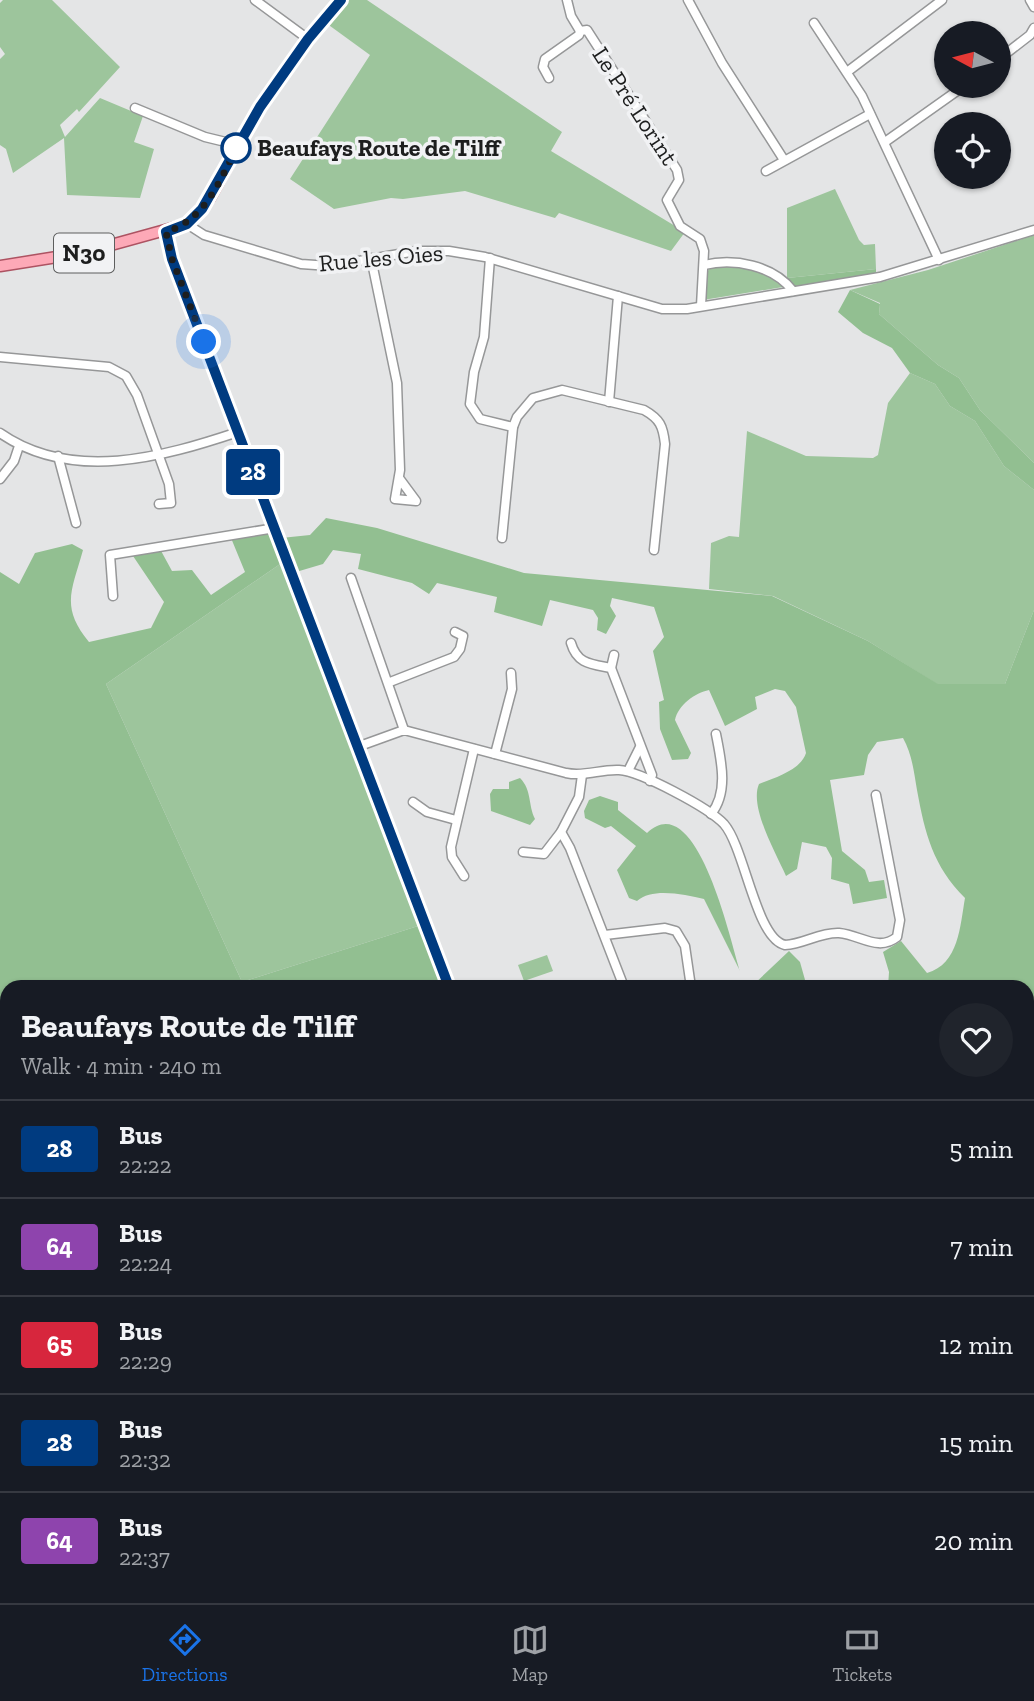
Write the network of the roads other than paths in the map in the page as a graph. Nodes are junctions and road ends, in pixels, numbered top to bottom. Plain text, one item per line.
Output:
1 (254, 0) edge
2 (341, 0) edge
3 (567, 0) edge
4 (688, 0) edge
5 (942, 0) edge
6 (1030, 0) edge
7 (1034, 6) edge
8 (814, 23) dead end
9 (1034, 28) edge
10 (579, 31) junction
11 (308, 39) junction
12 (1012, 49) edge
13 (847, 72) junction
14 (548, 78) dead end
15 (947, 98) edge
16 (135, 108) dead end
17 (870, 114) junction
18 (885, 142) junction
19 (238, 145) junction
20 (785, 160) junction
21 (766, 171) dead end
22 (187, 224) junction
23 (1034, 230) edge
24 (166, 232) junction
25 (371, 258) junction
26 (490, 258) junction
27 (939, 260) junction
28 (704, 265) junction
29 (0, 266) edge
30 (793, 291) junction
31 (618, 296) junction
32 (701, 306) junction
33 (0, 357) edge
34 (609, 402) junction
35 (513, 427) junction
36 (238, 432) junction
37 (0, 433) edge
38 (19, 446) junction
39 (58, 456) junction
40 (159, 457) junction
41 (399, 478) dead end
42 (0, 479) edge
43 (159, 504) dead end
44 (76, 523) dead end
45 (275, 528) junction
46 (502, 538) dead end
47 (654, 550) dead end
48 (352, 578) dead end
49 (113, 596) dead end
50 (455, 632) dead end
51 (571, 643) dead end
52 (614, 655) dead end
53 (611, 668) junction
54 (510, 673) dead end
55 (390, 682) junction
56 (404, 730) junction
57 (716, 734) dead end
58 (358, 747) junction
59 (640, 747) junction
60 (474, 748) junction
61 (495, 754) junction
62 (628, 771) junction
63 (582, 775) junction
64 (650, 781) junction
65 (876, 795) dead end
66 (413, 802) dead end
67 (711, 814) junction
68 (456, 820) junction
69 (561, 832) junction
70 (523, 852) dead end
71 (464, 876) dead end
72 (605, 936) junction
73 (446, 980) edge
74 (621, 980) edge
75 (690, 980) edge

1 - 11 street
2 - 11 main road, N30
3 - 10 street, Le Pré Lorint
4 - 20 street
5 - 13 street
6 - 7 street
8 - 13 street
9 - 12 street
10 - 14 street, Le Pré Lorint
10 - 28 street, Le Pré Lorint
11 - 19 main road, N30
13 - 17 street
15 - 18 street
16 - 19 street
17 - 18 street
17 - 20 street
18 - 27 street
19 - 22 main road, N30
20 - 21 street
22 - 24 main road, N30
22 - 25 street, Rue les Oies
23 - 27 street, Rue les Oies
24 - 29 main road, N30
24 - 36 main road
25 - 26 street, Rue les Oies
25 - 41 street
26 - 31 street, Rue les Oies
26 - 35 street
27 - 30 street, Rue les Oies
28 - 30 street
28 - 32 street
30 - 32 street, Rue les Oies
31 - 32 street, Rue les Oies
31 - 34 street
33 - 40 street
34 - 35 street
34 - 47 street
35 - 46 street
36 - 40 street
36 - 45 main road
37 - 38 street
38 - 39 street
38 - 42 street
39 - 40 street
39 - 44 street
40 - 43 street
45 - 49 street
45 - 58 main road
48 - 55 street
50 - 55 street
51 - 53 street
52 - 53 street
53 - 59 street
54 - 61 street
55 - 56 street
56 - 58 street
56 - 60 street
57 - 67 street
58 - 73 main road
59 - 62 street
59 - 64 street
60 - 61 street
60 - 68 street
61 - 63 street
62 - 63 street
62 - 64 street
63 - 69 street
64 - 67 street
65 - 67 street
66 - 68 street
68 - 71 street
69 - 70 street
69 - 72 street
72 - 74 street
72 - 75 street

